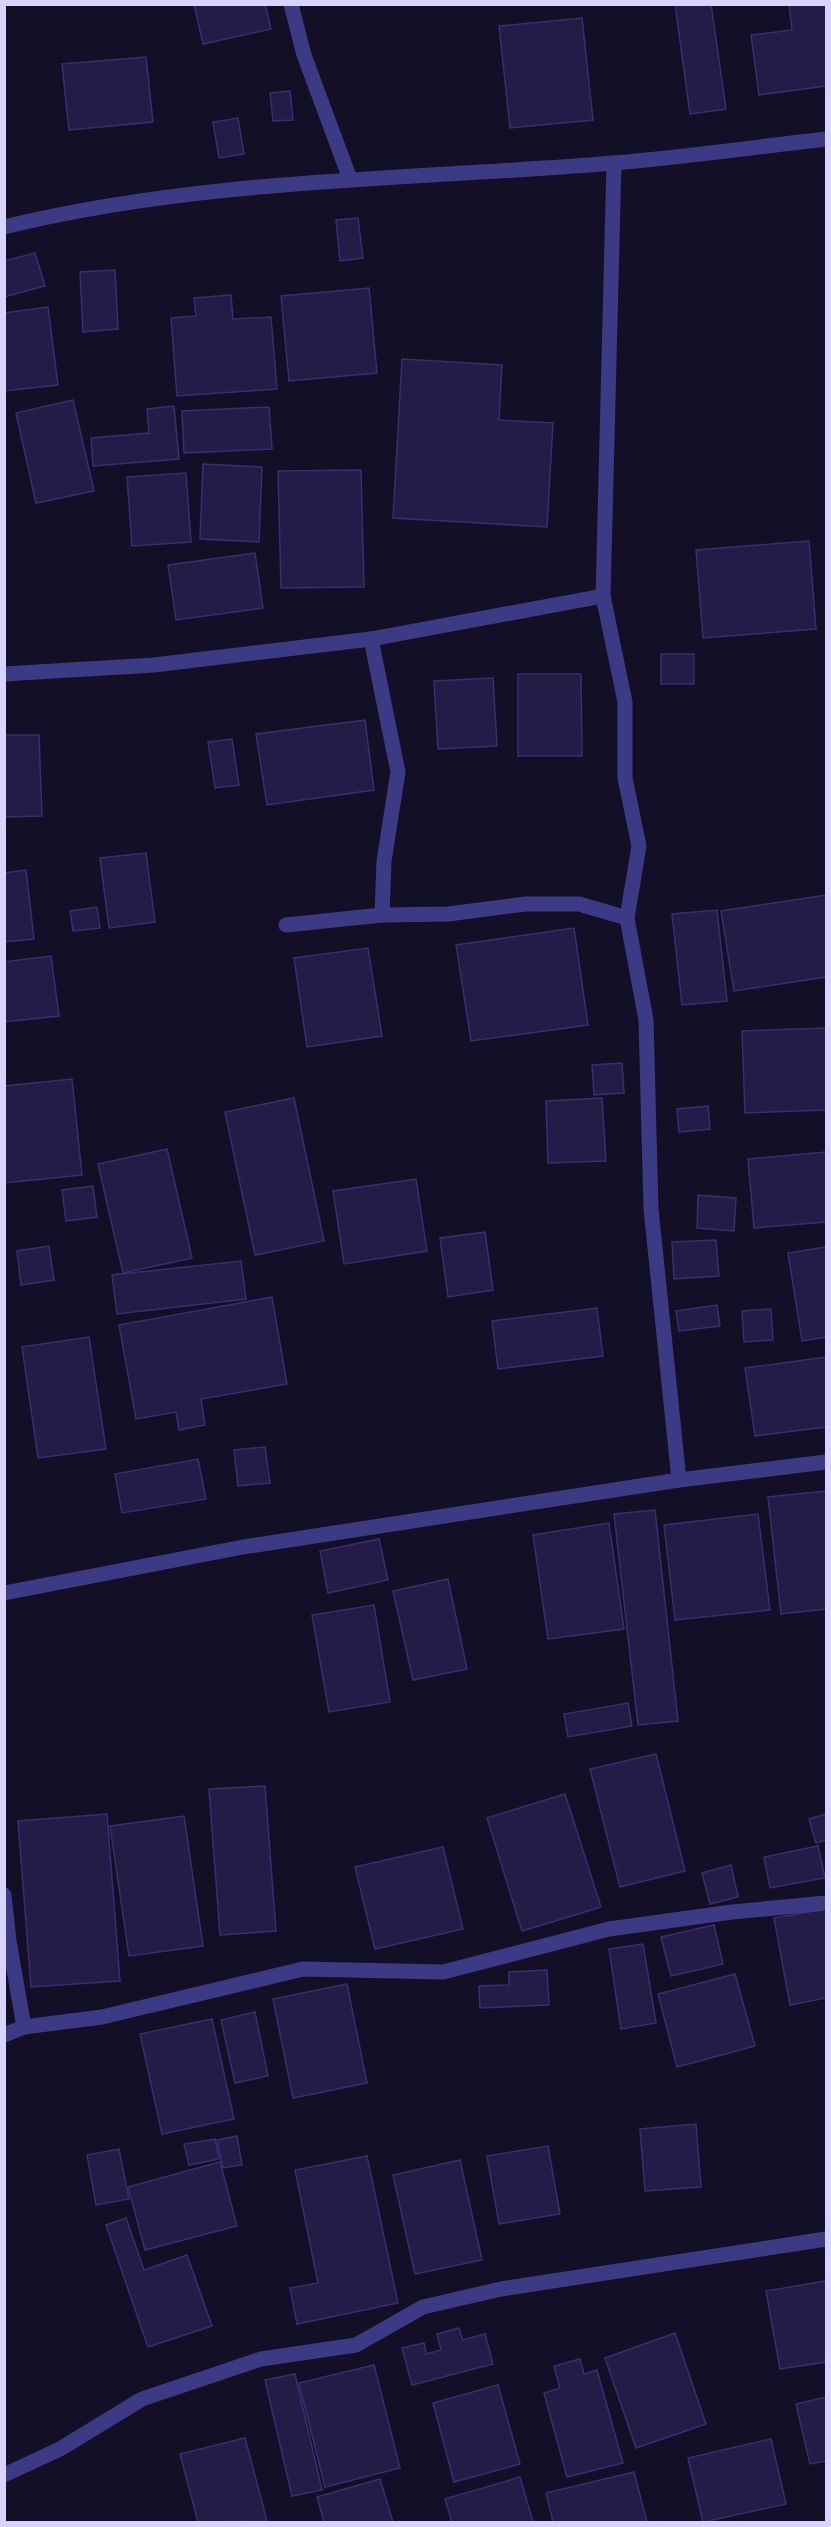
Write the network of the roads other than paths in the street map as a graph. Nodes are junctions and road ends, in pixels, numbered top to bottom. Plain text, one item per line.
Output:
1 (291, 4) edge
2 (826, 139) edge
3 (614, 163) junction
4 (350, 179) junction
5 (4, 227) edge
6 (603, 596) junction
7 (370, 639) junction
8 (4, 674) edge
9 (382, 915) junction
10 (627, 918) junction
11 (286, 925) dead end
12 (826, 1462) edge
13 (679, 1480) junction
14 (4, 1593) edge
15 (4, 1895) edge
16 (826, 1903) edge
17 (24, 2027) junction
18 (4, 2035) edge
19 (826, 2239) edge
20 (4, 2475) edge

1 - 4 street
2 - 3 street
3 - 4 street
3 - 6 street
4 - 5 street
6 - 7 street
6 - 10 street
7 - 8 street
7 - 9 street
9 - 10 street
9 - 11 street
10 - 13 street
12 - 13 street
13 - 14 street
15 - 17 street
16 - 17 street
17 - 18 street
19 - 20 street

